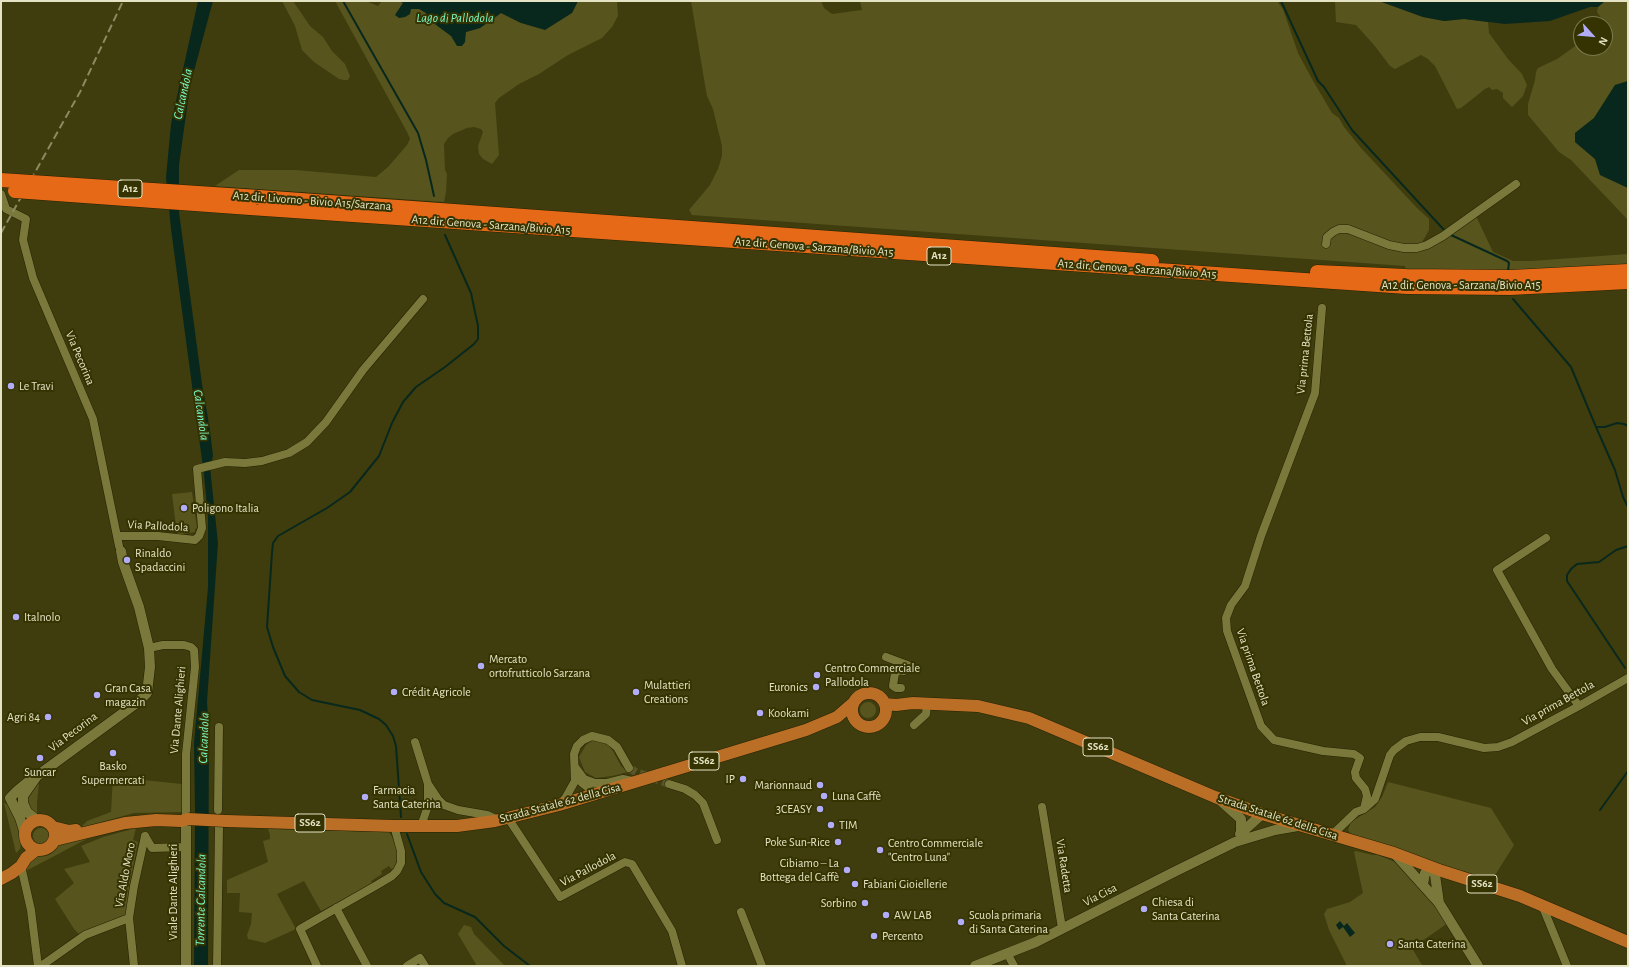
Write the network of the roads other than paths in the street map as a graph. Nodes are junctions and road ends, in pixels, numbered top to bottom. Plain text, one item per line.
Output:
1 (1, 180) edge
2 (1516, 184) dead end
3 (1, 190) edge
4 (1, 194) edge
5 (1326, 244) dead end
6 (1628, 271) edge
7 (1628, 282) edge
8 (423, 299) dead end
9 (1322, 308) dead end
10 (118, 536) junction
11 (1546, 538) dead end
12 (120, 549) joint
13 (149, 648) junction
14 (886, 657) dead end
15 (1628, 678) edge
16 (901, 688) dead end
17 (852, 704) junction
18 (885, 704) junction
19 (927, 704) junction
20 (1579, 706) junction
21 (883, 719) junction
22 (858, 723) junction
23 (914, 725) dead end
24 (219, 727) dead end
25 (806, 730) junction
26 (415, 742) dead end
27 (575, 767) junction
28 (630, 768) tunnel mouth
29 (33, 780) junction
30 (636, 782) junction
31 (428, 784) junction
32 (669, 784) tunnel mouth
33 (602, 793) junction
34 (1215, 797) junction
35 (10, 798) junction
36 (559, 806) junction
37 (1042, 807) dead end
38 (1364, 809) junction
39 (218, 810) dead end
40 (27, 812) junction
41 (1262, 814) junction
42 (187, 819) junction
43 (504, 819) junction
44 (37, 820) junction
45 (222, 824) junction
46 (394, 826) junction
47 (422, 826) junction
48 (1298, 826) junction
49 (52, 827) junction
50 (1241, 832) junction
51 (1258, 834) junction
52 (1332, 835) junction
53 (25, 837) junction
54 (55, 840) junction
55 (717, 840) dead end
56 (1235, 842) junction
57 (186, 847) junction
58 (36, 850) junction
59 (1394, 853) junction
60 (21, 866) junction
61 (1434, 868) junction
62 (1, 872) edge
63 (1453, 875) junction
64 (1, 879) edge
65 (1423, 884) junction
66 (1440, 903) junction
67 (1542, 906) junction
68 (336, 908) junction
69 (742, 912) dead end
70 (129, 918) junction
71 (1062, 928) junction
72 (1628, 942) edge
73 (1007, 953) junction
74 (39, 966) edge
75 (134, 966) edge
76 (186, 966) edge
77 (217, 966) edge
78 (317, 966) edge
79 (367, 966) edge
80 (407, 966) edge
81 (425, 966) edge
82 (682, 966) edge
83 (762, 966) edge
84 (975, 966) edge
85 (1014, 966) edge
86 (1478, 966) edge
87 (1567, 966) edge

1 - 6 highway, A12 dir. Livorno - Bivio A15/Sarzana / A12, bridge
2 - 5 street
3 - 7 highway, A12 dir. Genova - Sarzana/Bivio A15 / A12, bridge
4 - 10 street, Via Pecorina
8 - 10 street, Via Pallodola
9 - 38 street, Via prima Bettola
10 - 12 street, Via Pecorina
11 - 20 street
12 - 13 street, Via Pecorina
13 - 29 street, Via Pecorina
13 - 42 street, Via Dante Alighieri
14 - 16 street
15 - 20 street, Via prima Bettola
17 - 18 main road, Strada Statale 62 della Cisa / SS62
17 - 22 main road
17 - 25 main road, Strada Statale 62 della Cisa / SS62
18 - 19 main road, Strada Statale 62 della Cisa / SS62
18 - 21 main road
19 - 21 main road, Strada Statale 62 della Cisa / SS62
19 - 23 street
19 - 34 main road, Strada Statale 62 della Cisa / SS62
20 - 38 street, Via prima Bettola
21 - 22 main road, Strada Statale 62 della Cisa / SS62
22 - 25 main road, Strada Statale 62 della Cisa / SS62
24 - 39 street
25 - 30 main road, Strada Statale 62 della Cisa / SS62
26 - 31 street
27 - 28 street
27 - 30 street
27 - 33 street
27 - 36 street
29 - 35 street, Via Pecorina
29 - 40 street, Via Pecorina
30 - 33 main road, Strada Statale 62 della Cisa / SS62
31 - 43 street
31 - 47 street
32 - 55 street
33 - 36 main road, Strada Statale 62 della Cisa / SS62
34 - 41 main road, Strada Statale 62 della Cisa / SS62
34 - 50 street
35 - 40 street
35 - 53 street
36 - 43 main road, Strada Statale 62 della Cisa / SS62
37 - 71 street, Via Radetta
38 - 52 street
40 - 44 street
41 - 48 main road, Strada Statale 62 della Cisa / SS62
41 - 50 street
41 - 51 street
42 - 45 main road, Strada Statale 62 della Cisa / SS62, bridge
42 - 49 main road, Strada Statale 62 della Cisa / SS62
42 - 54 main road, Strada Statale 62 della Cisa / SS62
42 - 57 street, Viale Dante Alighieri
43 - 47 main road, Strada Statale 62 della Cisa / SS62
43 - 82 street, Via Pallodola
44 - 49 main road, Strada Statale 62 della Cisa
44 - 53 main road
45 - 46 main road, Strada Statale 62 della Cisa / SS62
45 - 77 street
46 - 47 main road, Strada Statale 62 della Cisa / SS62
46 - 68 street
48 - 51 street, Via Cisa
48 - 52 main road, Strada Statale 62 della Cisa / SS62
49 - 54 main road
50 - 56 street
51 - 56 street, Via Cisa
52 - 59 main road, Strada Statale 62 della Cisa / SS62
53 - 58 main road
53 - 62 main road
54 - 58 main road, Strada Statale 62 della Cisa
56 - 71 street, Via Cisa
57 - 70 street, Via Aldo Moro
57 - 76 street, Viale Dante Alighieri
58 - 60 main road, Strada Statale 62 della Cisa
59 - 61 main road, Strada Statale 62 della Cisa / SS62
59 - 65 street
60 - 64 main road, Strada Statale 62 della Cisa
60 - 74 street
61 - 63 main road, Strada Statale 62 della Cisa / SS62
61 - 65 street
61 - 66 street
63 - 66 street
63 - 67 main road, Strada Statale 62 della Cisa / SS62
65 - 66 street
66 - 86 street
67 - 72 main road, Strada Statale 62 della Cisa / SS62
67 - 87 street
68 - 78 street
68 - 79 street
69 - 83 street
70 - 74 street
70 - 75 street, Via Aldo Moro
71 - 73 street, Via Cisa
73 - 84 street, Via Cisa
73 - 85 street
80 - 81 street

